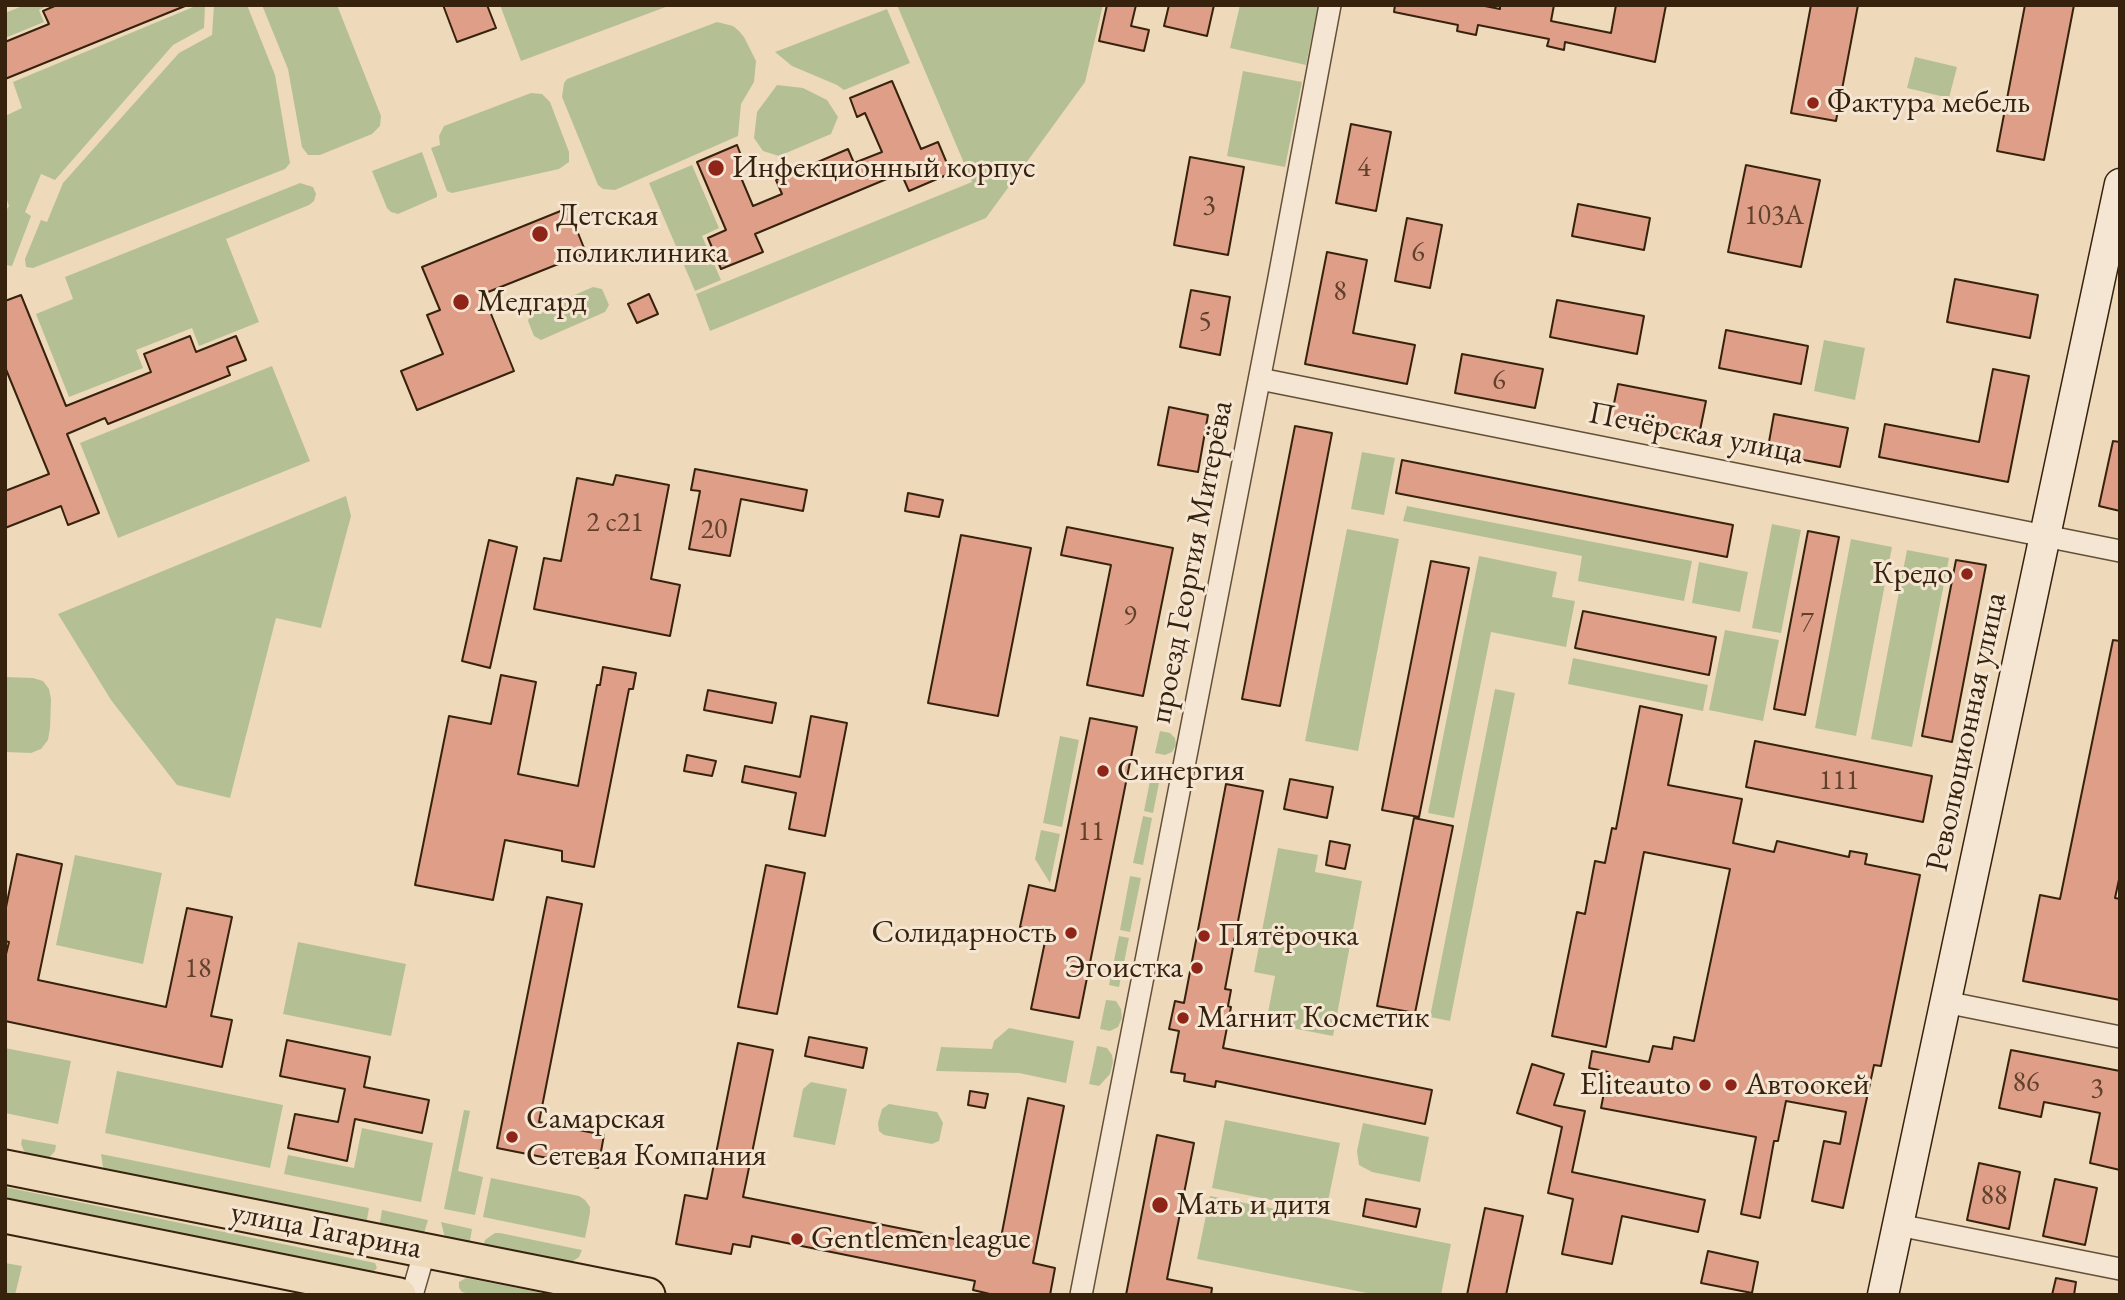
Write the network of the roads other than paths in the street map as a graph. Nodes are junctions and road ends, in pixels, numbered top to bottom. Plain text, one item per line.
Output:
1 (1330, 5) edge
2 (2120, 184) edge
3 (1259, 379) junction
4 (2045, 536) junction
5 (2120, 551) edge
6 (1945, 1002) junction
7 (2120, 1037) edge
8 (5, 1167) edge
9 (5, 1216) edge
10 (1898, 1225) junction
11 (425, 1250) junction
12 (2120, 1269) edge
13 (399, 1295) edge
14 (412, 1295) edge
15 (648, 1295) edge
16 (1081, 1295) edge
17 (1883, 1295) edge

1 - 3 street, проезд Георгия Митерёва
2 - 4 main road, Революционная улица
3 - 4 street, Печёрская улица
3 - 16 street, проезд Георгия Митерёва
4 - 5 street, Печёрская улица
4 - 6 main road, Революционная улица
6 - 7 street
6 - 10 main road, Революционная улица
8 - 11 main road, улица Гагарина
9 - 13 main road, улица Гагарина
10 - 12 street
10 - 17 main road, Революционная улица
11 - 14 street
11 - 15 main road, улица Гагарина

